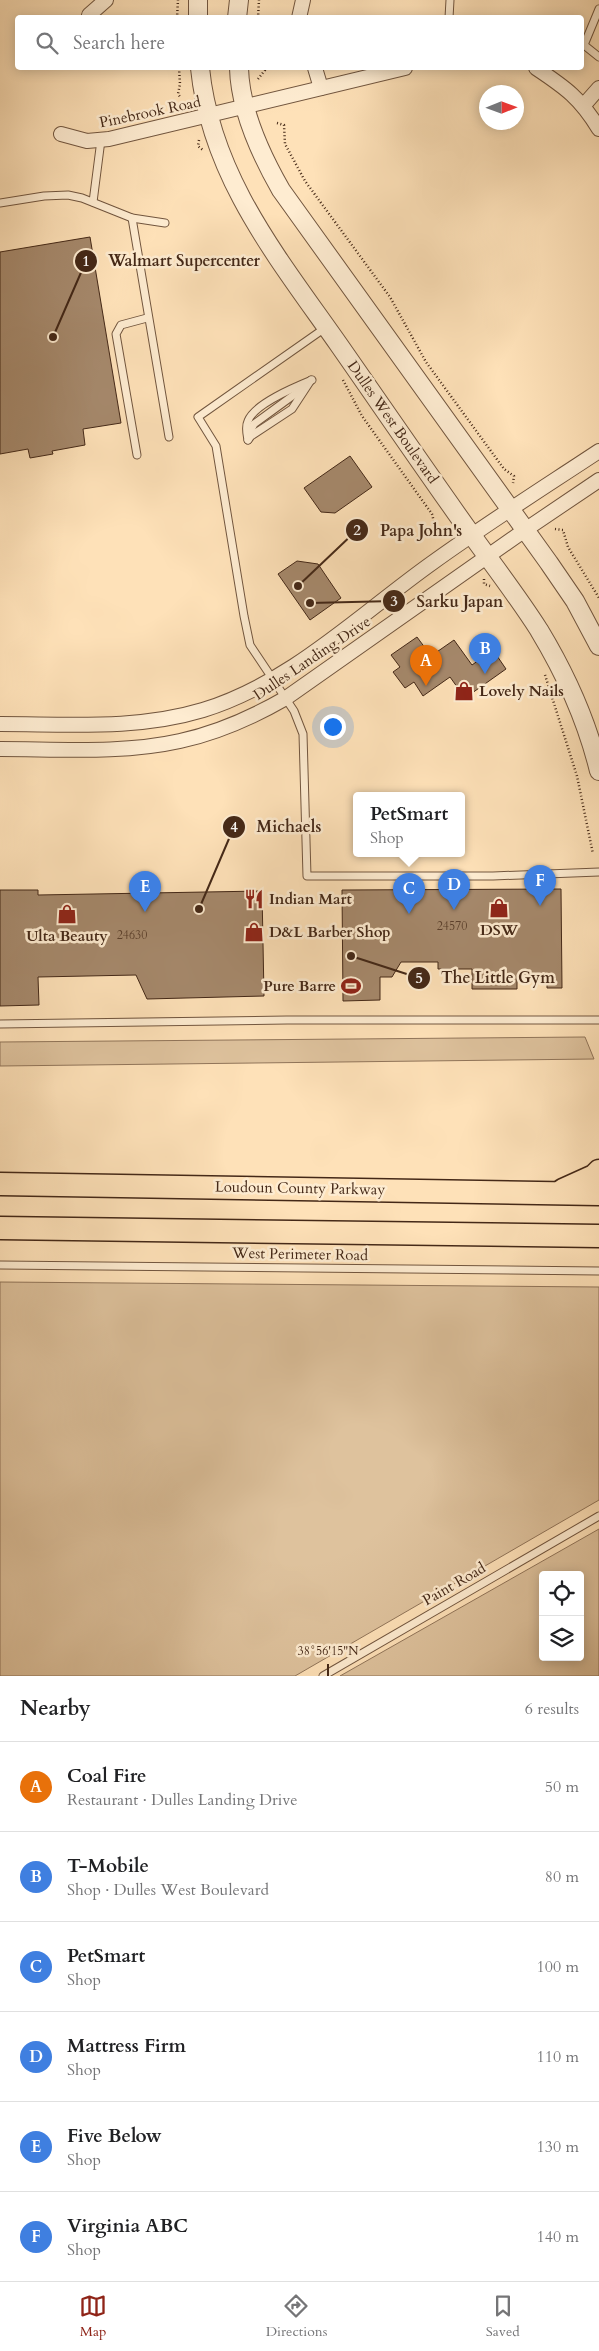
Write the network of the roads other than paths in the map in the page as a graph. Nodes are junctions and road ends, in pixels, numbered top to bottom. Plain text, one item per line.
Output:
1 (106, 0) edge
2 (198, 0) edge
3 (239, 0) edge
4 (303, 0) edge
5 (450, 0) edge
6 (599, 9) edge
7 (89, 15) dead end
8 (198, 15) edge
9 (237, 15) edge
10 (300, 15) edge
11 (449, 15) edge
12 (599, 57) edge
13 (200, 70) edge
14 (240, 70) edge
15 (316, 70) edge
16 (397, 70) edge
17 (539, 70) edge
18 (321, 88) junction
19 (599, 88) edge
20 (584, 105) junction
21 (247, 107) junction
22 (208, 116) junction
23 (599, 129) edge
24 (61, 134) dead end
25 (101, 140) junction
26 (93, 202) junction
27 (0, 203) edge
28 (132, 218) junction
29 (165, 223) dead end
30 (147, 318) junction
31 (326, 327) junction
32 (169, 437) dead end
33 (248, 438) joint
34 (599, 451) edge
35 (137, 455) dead end
36 (599, 480) edge
37 (511, 510) junction
38 (525, 530) junction
39 (472, 536) junction
40 (488, 557) junction
41 (599, 646) edge
42 (272, 680) junction
43 (286, 698) junction
44 (0, 724) edge
45 (0, 749) edge
46 (599, 771) edge
47 (599, 872) edge
48 (599, 1020) edge
49 (0, 1024) edge
50 (599, 1171) edge
51 (0, 1184) edge
52 (555, 1193) junction
53 (599, 1194) edge
54 (0, 1228) edge
55 (599, 1236) edge
56 (0, 1265) edge
57 (599, 1271) edge
58 (599, 1516) edge
59 (323, 1676) edge

1 - 7 street
2 - 8 street
3 - 9 street
4 - 10 street
5 - 11 lane
6 - 12 lane
13 - 22 street, Dulles West Boulevard
14 - 21 street
15 - 18 street
16 - 18 street, Pinebrook Road
17 - 20 street
18 - 21 street, Pinebrook Road
19 - 20 street
20 - 23 street
21 - 22 street, Pinebrook Road
21 - 37 street
22 - 25 street, Pinebrook Road
22 - 31 street, Dulles West Boulevard
24 - 25 street, Pinebrook Road
25 - 26 lane
26 - 27 lane
26 - 28 lane
28 - 29 lane
28 - 30 lane
30 - 32 lane
30 - 35 lane
31 - 39 street, Dulles West Boulevard
31 - 42 lane
33 - 33 lane
34 - 37 street, Dulles Landing Drive
36 - 38 street, Dulles Landing Drive
37 - 38 street
37 - 39 street, Dulles Landing Drive
38 - 40 street, Dulles Landing Drive
38 - 41 street
39 - 40 street, Dulles West Boulevard
39 - 42 street, Dulles Landing Drive
40 - 43 street, Dulles Landing Drive
40 - 46 street, Dulles West Boulevard
42 - 43 lane
42 - 44 street, Dulles Landing Drive
43 - 45 street, Dulles Landing Drive
43 - 47 lane
48 - 49 lane
50 - 52 main road
51 - 52 main road, Loudoun County Parkway
52 - 53 main road, Loudoun County Parkway
54 - 55 main road
56 - 57 lane, West Perimeter Road
58 - 59 lane, Paint Road

